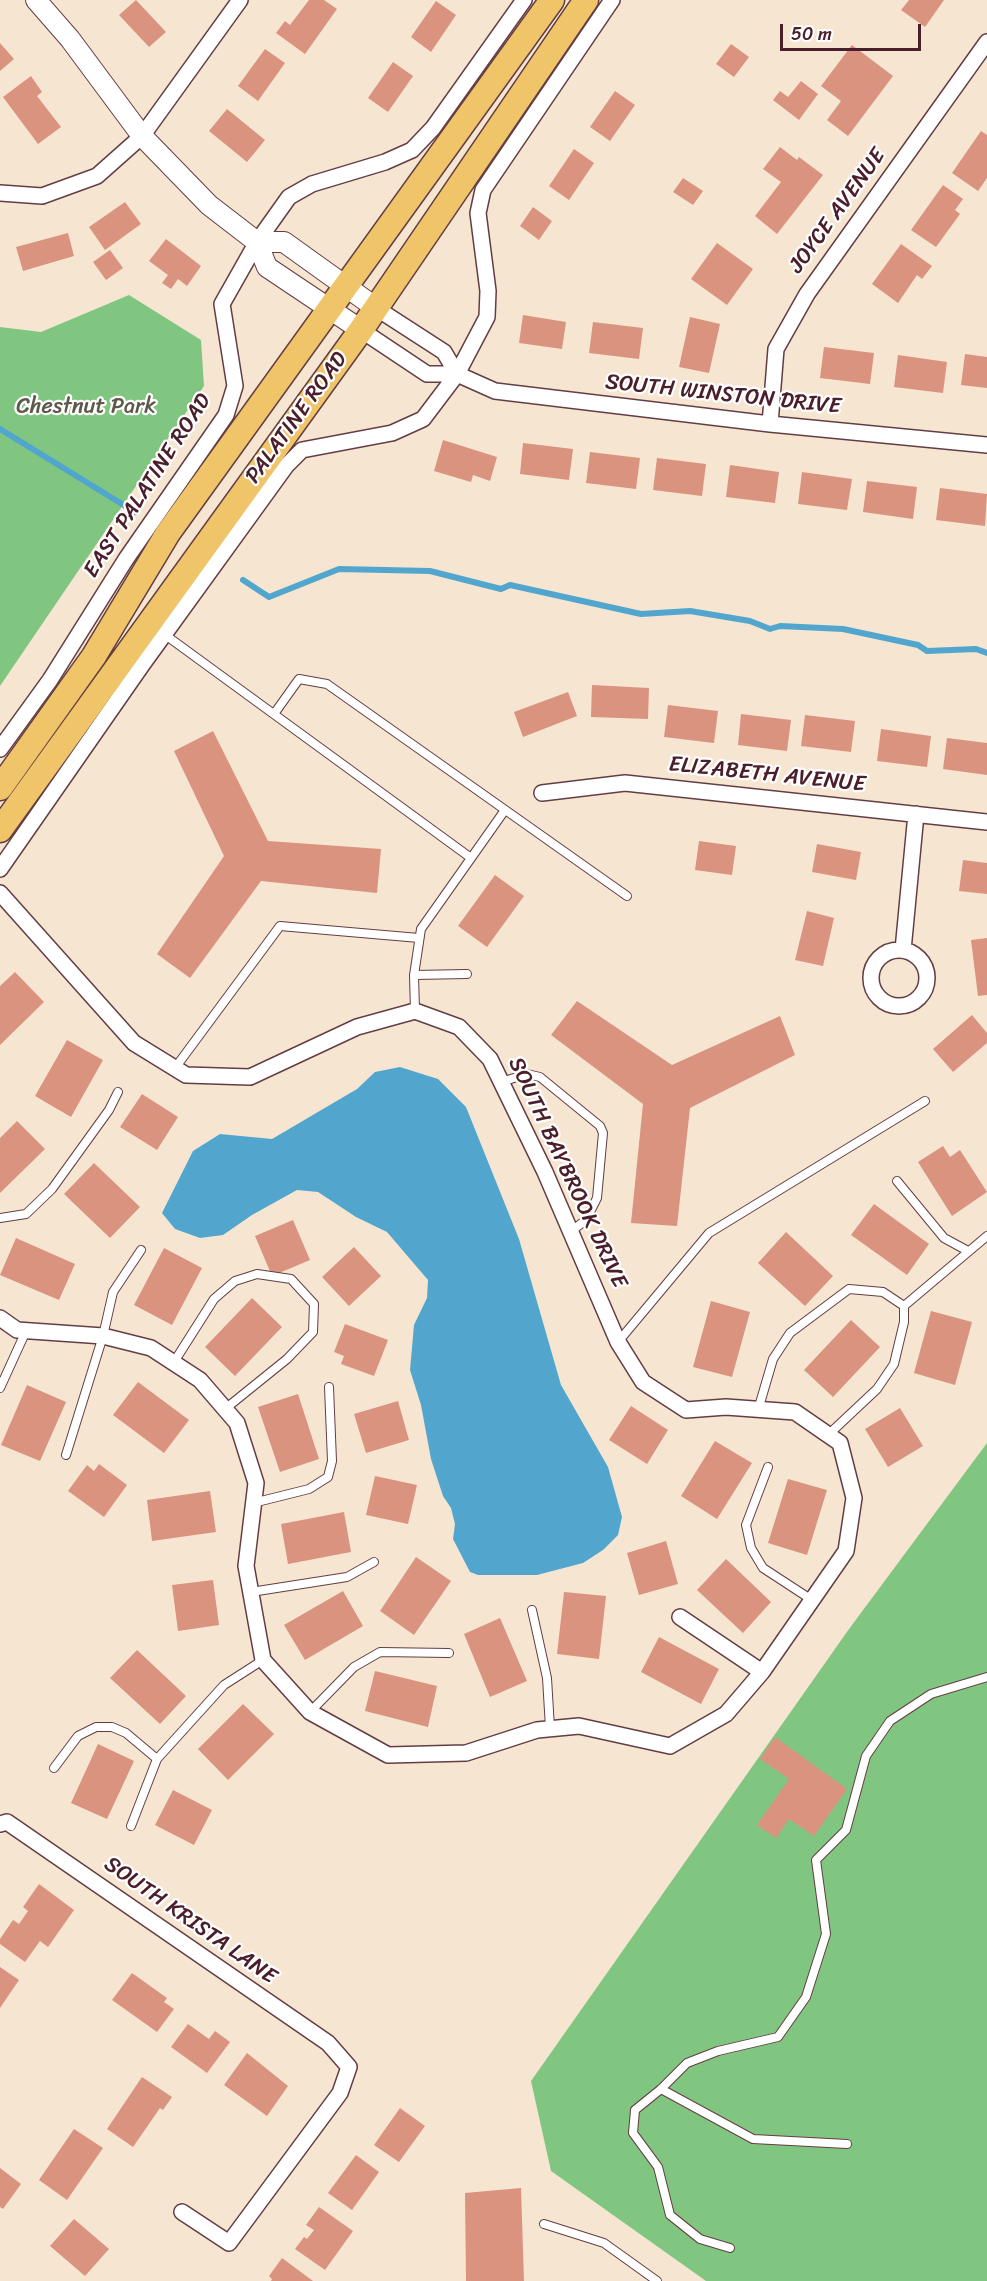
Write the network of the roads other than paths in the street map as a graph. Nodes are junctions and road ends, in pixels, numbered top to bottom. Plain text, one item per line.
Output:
1 (36, 0) edge
2 (240, 0) edge
3 (524, 0) edge
4 (552, 0) edge
5 (586, 0) edge
6 (612, 0) edge
7 (987, 42) edge
8 (142, 136) junction
9 (0, 193) edge
10 (257, 242) junction
11 (345, 285) junction
12 (376, 308) junction
13 (328, 309) junction
14 (361, 330) junction
15 (457, 374) junction
16 (770, 424) junction
17 (987, 445) edge
18 (164, 634) junction
19 (274, 714) junction
20 (0, 749) edge
21 (0, 788) edge
22 (542, 794) dead end
23 (505, 810) junction
24 (916, 814) junction
25 (987, 822) edge
26 (0, 830) edge
27 (471, 858) junction
28 (0, 869) edge
29 (0, 893) edge
30 (627, 896) dead end
31 (419, 938) junction
32 (903, 950) dead end
33 (467, 974) dead end
34 (414, 975) junction
35 (415, 1011) junction
36 (176, 1068) junction
37 (501, 1082) junction
38 (118, 1092) dead end
39 (925, 1101) dead end
40 (897, 1181) dead end
41 (0, 1218) edge
42 (570, 1232) junction
43 (987, 1236) edge
44 (141, 1250) dead end
45 (968, 1251) junction
46 (904, 1306) junction
47 (0, 1318) edge
48 (26, 1331) junction
49 (103, 1336) junction
50 (618, 1342) junction
51 (174, 1362) junction
52 (328, 1387) dead end
53 (0, 1388) edge
54 (225, 1409) junction
55 (758, 1410) junction
56 (828, 1435) junction
57 (66, 1455) dead end
58 (768, 1467) dead end
59 (253, 1503) junction
60 (374, 1562) dead end
61 (251, 1592) junction
62 (812, 1600) junction
63 (532, 1610) dead end
64 (680, 1617) dead end
65 (449, 1653) dead end
66 (263, 1660) junction
67 (762, 1672) junction
68 (987, 1677) edge
69 (310, 1712) junction
70 (550, 1728) junction
71 (157, 1759) junction
72 (54, 1768) dead end
73 (0, 1824) edge
74 (131, 1826) dead end
75 (661, 2089) junction
76 (847, 2144) dead end
77 (182, 2212) dead end
78 (544, 2224) dead end
79 (730, 2248) dead end
80 (657, 2281) edge

1 - 8 street
2 - 8 street
3 - 10 street, EAST PALATINE ROAD
4 - 11 main road, PALATINE ROAD
5 - 12 main road, PALATINE ROAD
6 - 15 street
7 - 16 street, JOYCE AVENUE
8 - 9 street
8 - 10 street
10 - 11 street
10 - 13 street
10 - 20 street, EAST PALATINE ROAD
11 - 12 street
11 - 13 main road, PALATINE ROAD
12 - 14 main road, PALATINE ROAD
12 - 15 street
13 - 14 street
13 - 21 main road, PALATINE ROAD
14 - 15 street, SOUTH WINSTON DRIVE
14 - 26 main road, PALATINE ROAD
15 - 16 street, SOUTH WINSTON DRIVE
15 - 18 street, PALATINE ROAD
16 - 17 street, SOUTH WINSTON DRIVE
18 - 19 lane
18 - 28 street, PALATINE ROAD
19 - 23 lane
19 - 27 lane
22 - 24 street, ELIZABETH AVENUE
23 - 27 lane
23 - 30 lane
24 - 25 street, ELIZABETH AVENUE
24 - 32 street
27 - 31 lane
29 - 36 street
31 - 34 lane
31 - 36 lane
33 - 34 lane
34 - 35 lane
35 - 36 street
35 - 37 street, SOUTH BAYBROOK DRIVE
37 - 42 street, SOUTH BAYBROOK DRIVE
37 - 42 lane
38 - 41 lane
39 - 50 lane
40 - 45 lane
42 - 50 street, SOUTH BAYBROOK DRIVE
43 - 45 lane
44 - 49 lane
45 - 46 lane
46 - 55 lane
46 - 56 lane
47 - 48 street
48 - 49 street
48 - 53 lane
49 - 51 street
49 - 57 lane
50 - 55 street, SOUTH BAYBROOK DRIVE
51 - 54 street
51 - 54 lane
52 - 59 lane
54 - 59 street
55 - 56 street, SOUTH BAYBROOK DRIVE
56 - 62 street, SOUTH BAYBROOK DRIVE
58 - 62 lane
59 - 61 street
60 - 61 lane
61 - 66 street
62 - 67 street, SOUTH BAYBROOK DRIVE
63 - 70 lane
64 - 67 street
65 - 69 lane
66 - 69 street, SOUTH BAYBROOK DRIVE
66 - 71 lane
67 - 70 street, SOUTH BAYBROOK DRIVE
68 - 75 lane
69 - 70 street, SOUTH BAYBROOK DRIVE
71 - 72 lane
71 - 74 lane
73 - 77 street, SOUTH KRISTA LANE
75 - 76 lane
75 - 79 lane
78 - 80 lane

